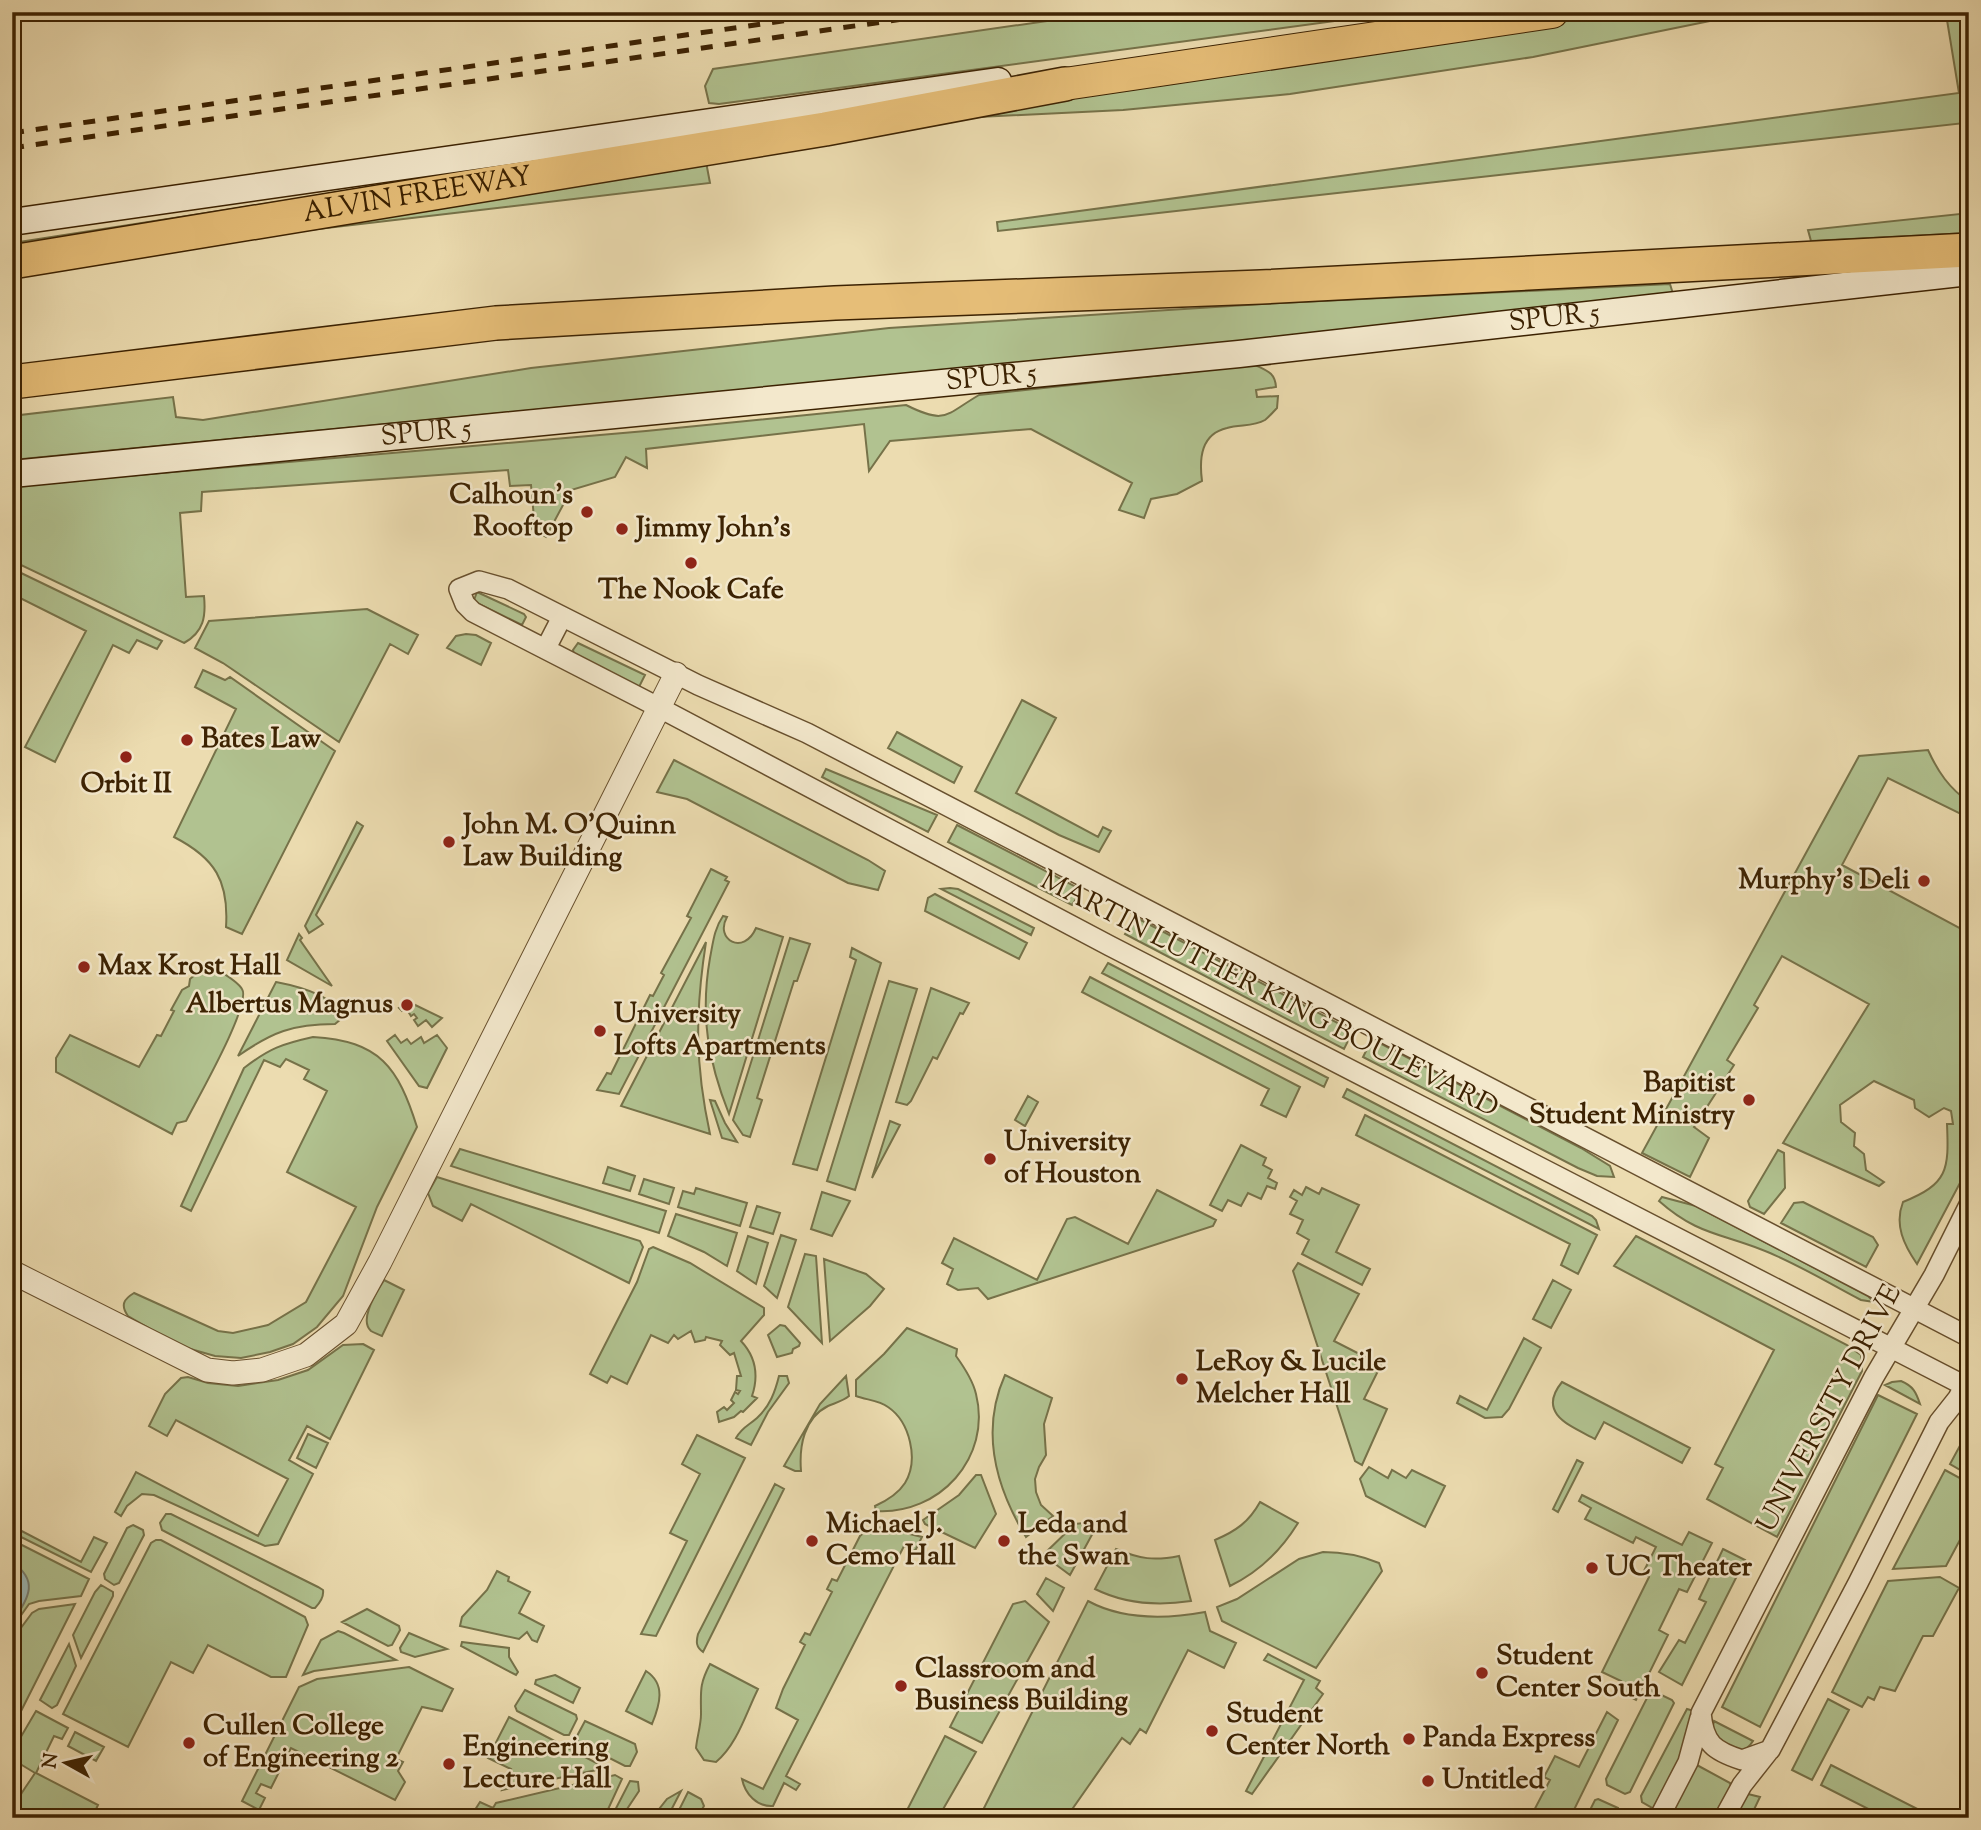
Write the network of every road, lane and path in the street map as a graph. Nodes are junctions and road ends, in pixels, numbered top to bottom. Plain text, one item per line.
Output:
1 (1552, 12) edge
2 (1065, 84) junction
3 (12, 222) edge
4 (1969, 250) edge
5 (12, 262) edge
6 (1969, 272) edge
7 (12, 382) edge
8 (12, 474) edge
9 (568, 620) junction
10 (552, 651) junction
11 (676, 674) junction
12 (658, 706) junction
13 (1969, 1205) edge
14 (12, 1272) edge
15 (1915, 1308) junction
16 (1969, 1337) edge
17 (1890, 1348) junction
18 (1967, 1384) edge
19 (1701, 1713) junction
20 (1770, 1750) junction
21 (1659, 1818) edge
22 (1724, 1818) edge

1 - 2 highway
2 - 3 main road
2 - 5 highway, ALVIN FREEWAY
4 - 7 highway, Spur 5
6 - 8 main road, SPUR 5
9 - 10 street
9 - 10 street, MARTIN LUTHER KING BOULEVARD
9 - 11 street, MARTIN LUTHER KING BOULEVARD
10 - 12 street, MARTIN LUTHER KING BOULEVARD
11 - 12 street
11 - 15 street, MARTIN LUTHER KING BOULEVARD
12 - 14 street
12 - 17 street, MARTIN LUTHER KING BOULEVARD
13 - 15 street, UNIVERSITY DRIVE
15 - 16 street, MARTIN LUTHER KING BOULEVARD
15 - 17 street, UNIVERSITY DRIVE
17 - 18 street, MARTIN LUTHER KING BOULEVARD
17 - 19 street, UNIVERSITY DRIVE
18 - 20 street
19 - 20 street
19 - 21 street, UNIVERSITY DRIVE
20 - 22 street

